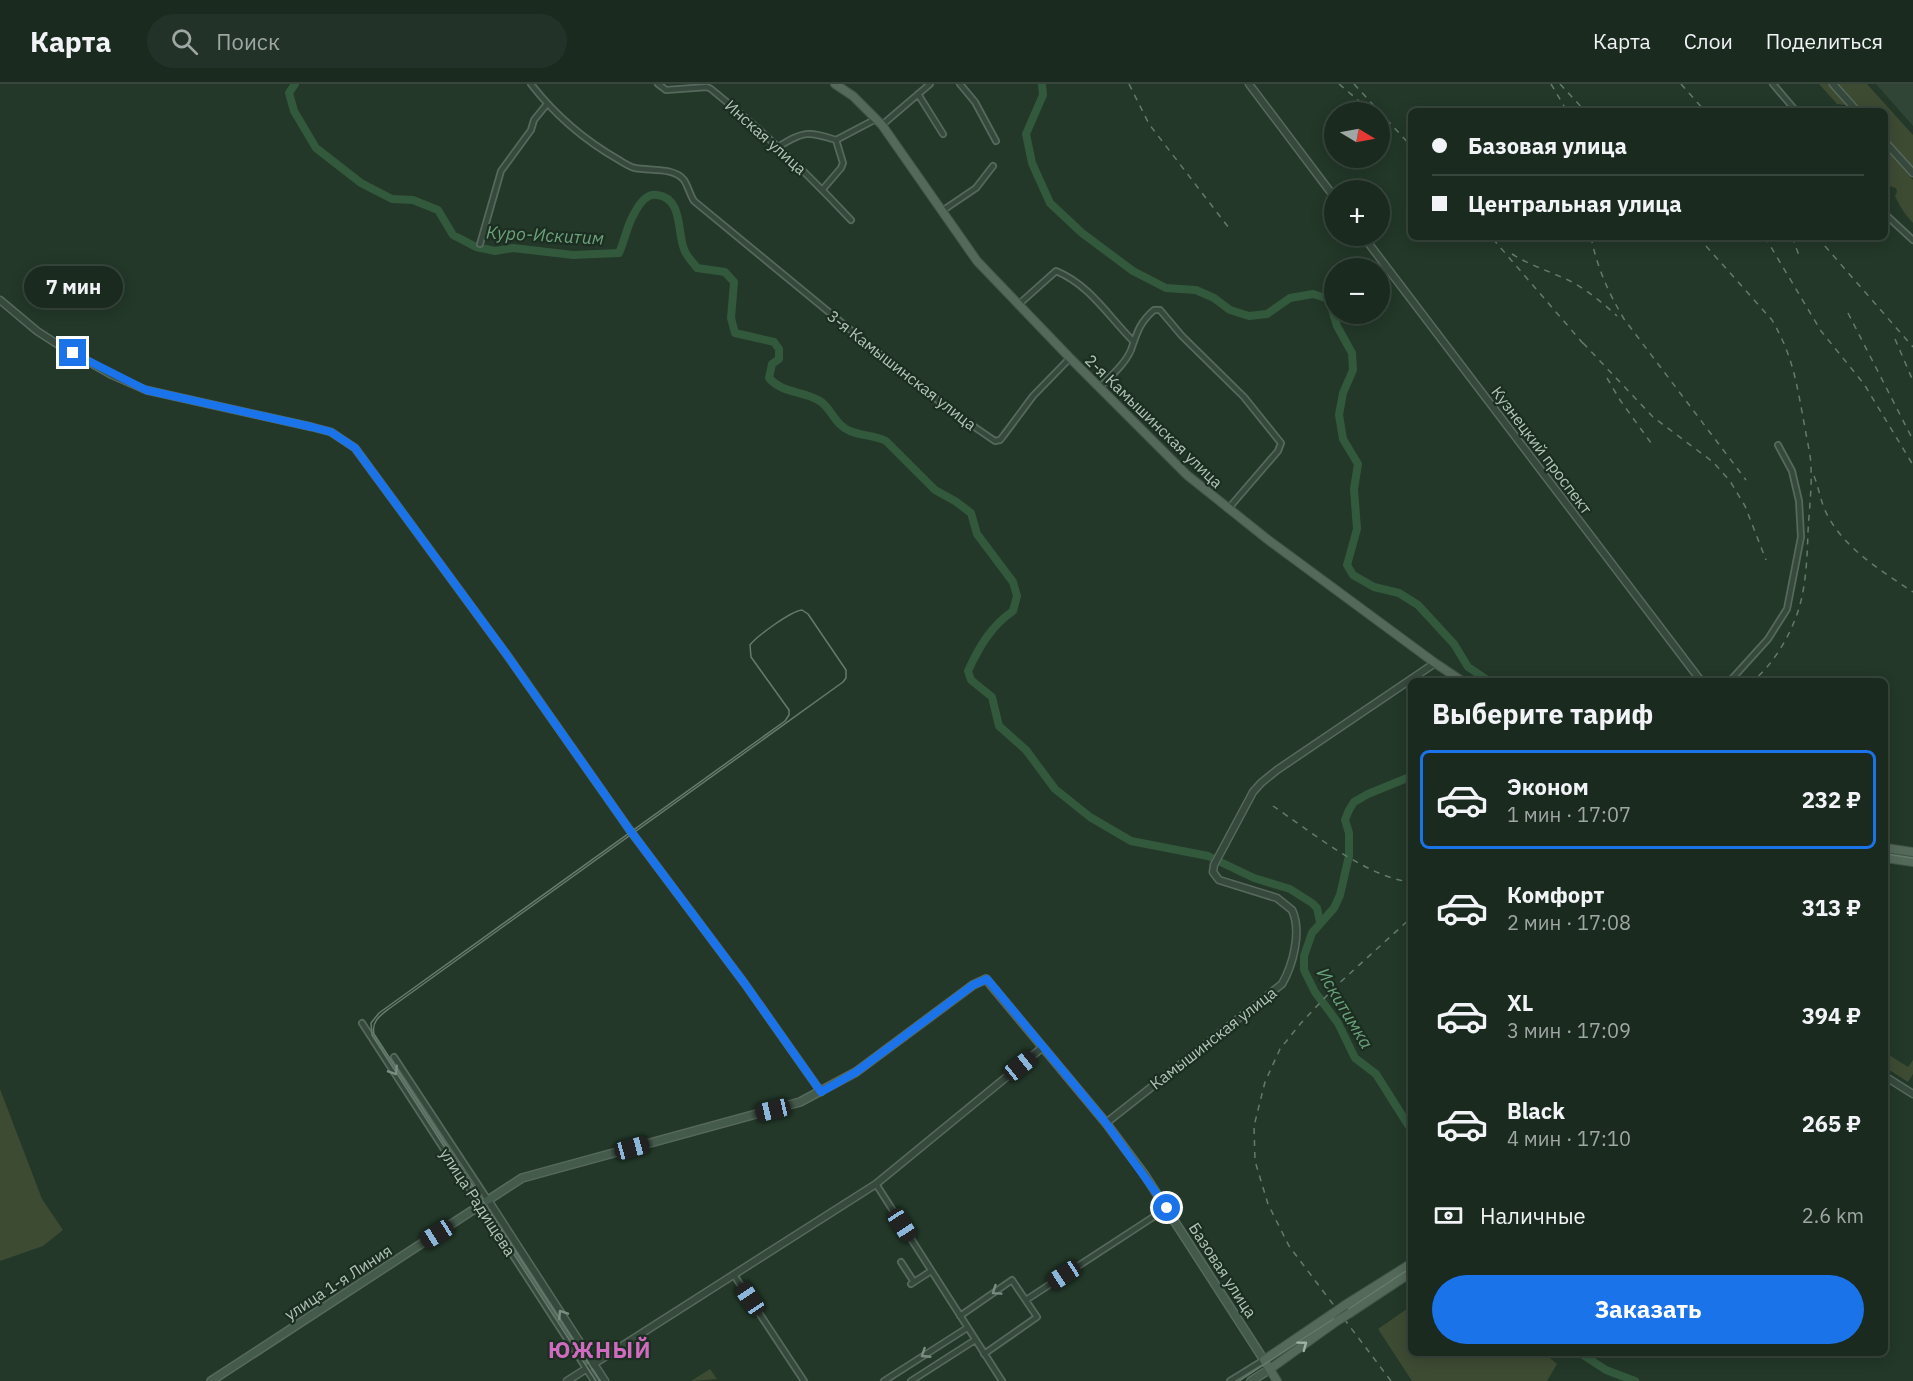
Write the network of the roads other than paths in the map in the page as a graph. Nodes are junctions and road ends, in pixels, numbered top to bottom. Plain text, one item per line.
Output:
1 (531, 84) edge
2 (658, 84) edge
3 (835, 84) edge
4 (930, 84) edge
5 (960, 84) edge
6 (1249, 84) edge
7 (1773, 84) edge
8 (1833, 84) edge
9 (918, 94) junction
10 (547, 104) junction
11 (1793, 108) edge
12 (1854, 108) edge
13 (880, 122) junction
14 (943, 134) dead end
15 (836, 140) junction
16 (996, 141) dead end
17 (1888, 145) edge
18 (778, 147) junction
19 (993, 166) dead end
20 (1913, 173) edge
21 (1324, 183) edge
22 (822, 189) junction
23 (942, 211) junction
24 (1888, 217) edge
25 (851, 220) dead end
26 (1913, 240) edge
27 (480, 244) dead end
28 (1371, 246) edge
29 (0, 300) edge
30 (1018, 305) junction
31 (1132, 341) junction
32 (1070, 358) junction
33 (1100, 387) junction
34 (1778, 445) dead end
35 (1228, 508) junction
36 (1435, 663) junction
37 (1413, 678) edge
38 (1458, 678) edge
39 (1699, 678) edge
40 (1733, 678) edge
41 (1408, 682) edge
42 (1888, 848) edge
43 (1913, 852) edge
44 (1888, 858) edge
45 (1913, 862) edge
46 (362, 1023) dead end
47 (1043, 1047) junction
48 (394, 1057) dead end
49 (1888, 1078) edge
50 (821, 1092) junction
51 (1913, 1094) edge
52 (1106, 1123) junction
53 (876, 1184) junction
54 (488, 1200) junction
55 (480, 1206) junction
56 (1167, 1208) junction
57 (901, 1262) dead end
58 (1408, 1266) edge
59 (931, 1271) junction
60 (1408, 1274) edge
61 (734, 1275) junction
62 (1026, 1300) junction
63 (1348, 1309) junction
64 (960, 1316) junction
65 (1335, 1317) junction
66 (967, 1328) junction
67 (975, 1340) junction
68 (984, 1354) junction
69 (1264, 1360) junction
70 (594, 1364) junction
71 (586, 1368) junction
72 (1270, 1369) junction
73 (211, 1381) edge
74 (567, 1381) edge
75 (595, 1381) edge
76 (605, 1381) edge
77 (804, 1381) edge
78 (884, 1381) edge
79 (911, 1381) edge
80 (1002, 1381) edge
81 (1230, 1381) edge
82 (1251, 1381) edge
83 (1277, 1381) edge

1 - 10 street
2 - 18 street, Инская улица
3 - 13 main road, 2-я Камышинская улица
4 - 9 street
5 - 16 street
6 - 21 street
7 - 11 street
8 - 12 street
9 - 13 street
9 - 14 street
10 - 27 street
10 - 32 street, 3-я Камышинская улица
13 - 15 street
13 - 23 main road, 2-я Камышинская улица
15 - 18 street
15 - 22 street
17 - 20 street
18 - 22 street, Инская улица
19 - 23 street
22 - 25 street, Инская улица
23 - 30 main road, 2-я Камышинская улица
24 - 26 street
28 - 39 street, Кузнецкий проспект
29 - 50 street
30 - 31 street
30 - 32 main road, 2-я Камышинская улица
31 - 33 street
31 - 35 street
32 - 33 main road, 2-я Камышинская улица
33 - 35 main road, 2-я Камышинская улица
34 - 40 street
35 - 36 main road, 2-я Камышинская улица
36 - 37 street, Камышинская улица
36 - 38 main road, 2-я Камышинская улица
41 - 52 street, Камышинская улица
42 - 43 main road
44 - 45 main road
46 -> 55 street, улица Радищева
47 - 50 main road, Базовая улица
47 - 52 main road, Базовая улица
47 - 53 street
48 - 54 street
49 - 51 street
50 - 54 main road
52 - 56 main road, Базовая улица
53 - 59 street
53 - 61 street
54 - 55 main road, улица 1-я Линия
70 -> 54 street, улица Радищева
55 - 71 street, улица Радищева
55 - 73 main road, улица 1-я Линия
56 - 62 street
56 - 69 main road, Базовая улица
57 - 59 street
58 - 63 main road
59 - 64 street
60 - 63 main road
61 - 70 street
61 - 77 street
62 -> 64 street
62 - 68 street
63 - 65 main road, bridge
64 - 66 street
65 - 69 main road
72 -> 65 main road
66 - 67 street
66 -> 78 street
67 - 68 street
67 - 79 street
68 - 80 street
69 - 72 main road, Базовая улица
69 - 81 street
70 - 71 street
70 - 76 street, улица Радищева
71 - 74 street
71 - 75 street, улица Радищева
72 - 82 main road
72 - 83 main road, Базовая улица

